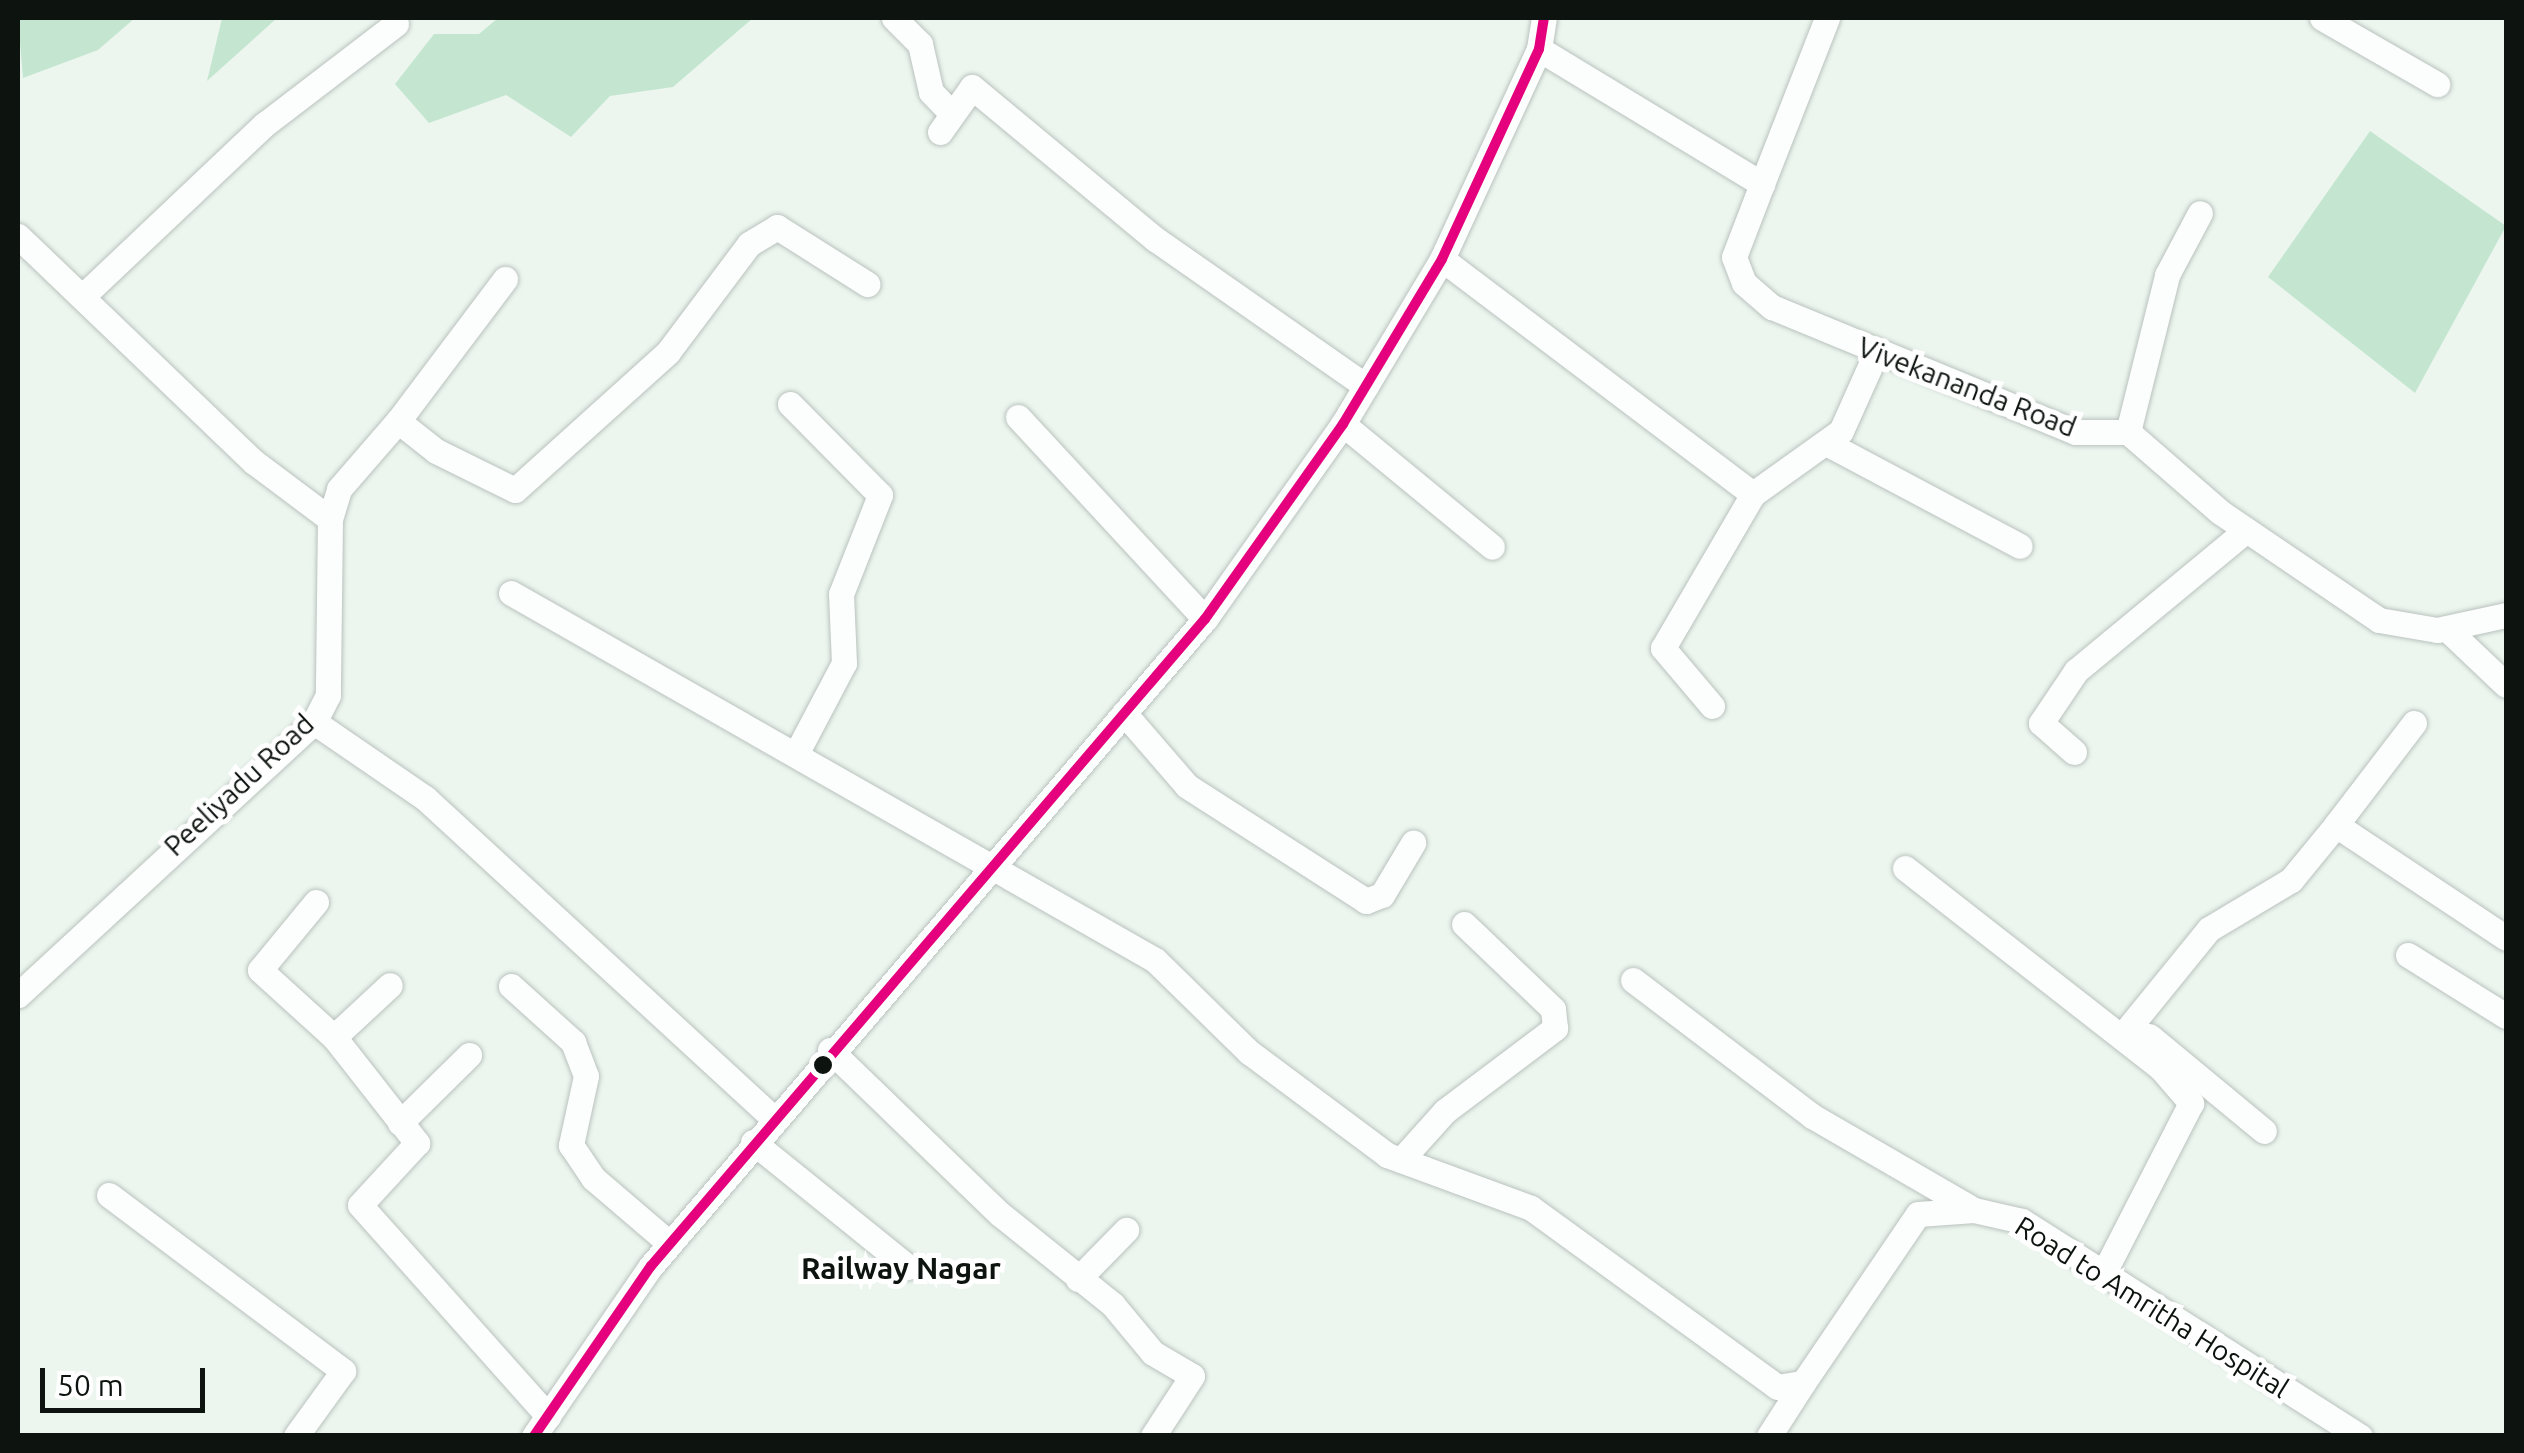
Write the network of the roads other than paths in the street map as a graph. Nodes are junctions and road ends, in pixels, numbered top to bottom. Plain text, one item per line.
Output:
1 (894, 18) edge
2 (1544, 18) edge
3 (1826, 18) edge
4 (2322, 18) edge
5 (396, 24) dead end
6 (1538, 49) junction
7 (2437, 84) dead end
8 (1762, 184) junction
9 (2200, 213) dead end
10 (18, 236) edge
11 (1442, 259) junction
12 (505, 279) dead end
13 (867, 284) dead end
14 (84, 294) junction
15 (1876, 353) junction
16 (1366, 386) junction
17 (790, 404) dead end
18 (1018, 417) dead end
19 (398, 422) junction
20 (1344, 424) junction
21 (2128, 432) junction
22 (1828, 444) junction
23 (1753, 494) junction
24 (330, 520) junction
25 (2245, 530) junction
26 (2020, 546) dead end
27 (1492, 547) dead end
28 (511, 593) dead end
29 (2506, 615) edge
30 (1204, 619) junction
31 (2447, 629) junction
32 (2506, 685) edge
33 (1712, 706) dead end
34 (1124, 713) junction
35 (314, 722) junction
36 (2414, 723) dead end
37 (2074, 752) dead end
38 (796, 754) junction
39 (2336, 825) junction
40 (1412, 843) dead end
41 (992, 861) junction
42 (1905, 868) dead end
43 (316, 902) dead end
44 (1464, 924) dead end
45 (2506, 938) edge
46 (2408, 955) dead end
47 (1632, 980) dead end
48 (390, 985) dead end
49 (511, 986) dead end
50 (18, 995) edge
51 (2506, 1016) edge
52 (2128, 1029) junction
53 (334, 1037) junction
54 (830, 1050) junction
55 (469, 1056) dead end
56 (773, 1118) junction
57 (400, 1123) junction
58 (2264, 1131) dead end
59 (753, 1142) junction
60 (1401, 1160) junction
61 (110, 1196) dead end
62 (1974, 1210) junction
63 (1126, 1230) dead end
64 (670, 1243) junction
65 (908, 1268) dead end
66 (2103, 1274) junction
67 (1078, 1279) junction
68 (1803, 1383) junction
69 (541, 1426) edge
70 (296, 1436) edge
71 (1152, 1436) edge
72 (1769, 1436) edge
73 (2360, 1436) edge

1 - 16 street
2 - 6 street
3 - 8 street, Vivekananda Road
4 - 7 street
5 - 14 street
6 - 8 street
6 - 11 street
8 - 15 street, Vivekananda Road
9 - 21 street
10 - 14 street
11 - 16 street
11 - 23 street
12 - 19 street
13 - 19 street
14 - 24 street
15 - 21 street, Vivekananda Road
15 - 22 street
16 - 20 street
17 - 38 street
18 - 30 street
19 - 24 street
20 - 27 street
20 - 30 street
21 - 25 street
22 - 23 street
22 - 26 street
23 - 33 street
24 - 35 street, Peeliyadu Road
25 - 31 street
25 - 37 street
28 - 38 street
29 - 31 street
30 - 34 street
31 - 32 street
34 - 40 street
34 - 41 street
35 - 50 street, Peeliyadu Road
35 - 56 street
36 - 39 street
38 - 41 street
39 - 45 street
39 - 52 street
41 - 54 street
41 - 60 street
42 - 52 street
43 - 53 street
44 - 60 street
46 - 51 street
47 - 62 street
48 - 53 street
49 - 64 street
52 - 58 street
52 - 66 street
53 - 57 street
54 - 56 street
54 - 67 street
55 - 57 street
56 - 59 street
57 - 69 street
59 - 64 street
59 - 65 street
60 - 68 street
61 - 70 street
62 - 66 street, Road to Amritha Hospital
62 - 68 street, Road to Amritha Hospital
63 - 67 street
64 - 69 street
66 - 73 street, Road to Amritha Hospital
67 - 71 street
68 - 72 street

